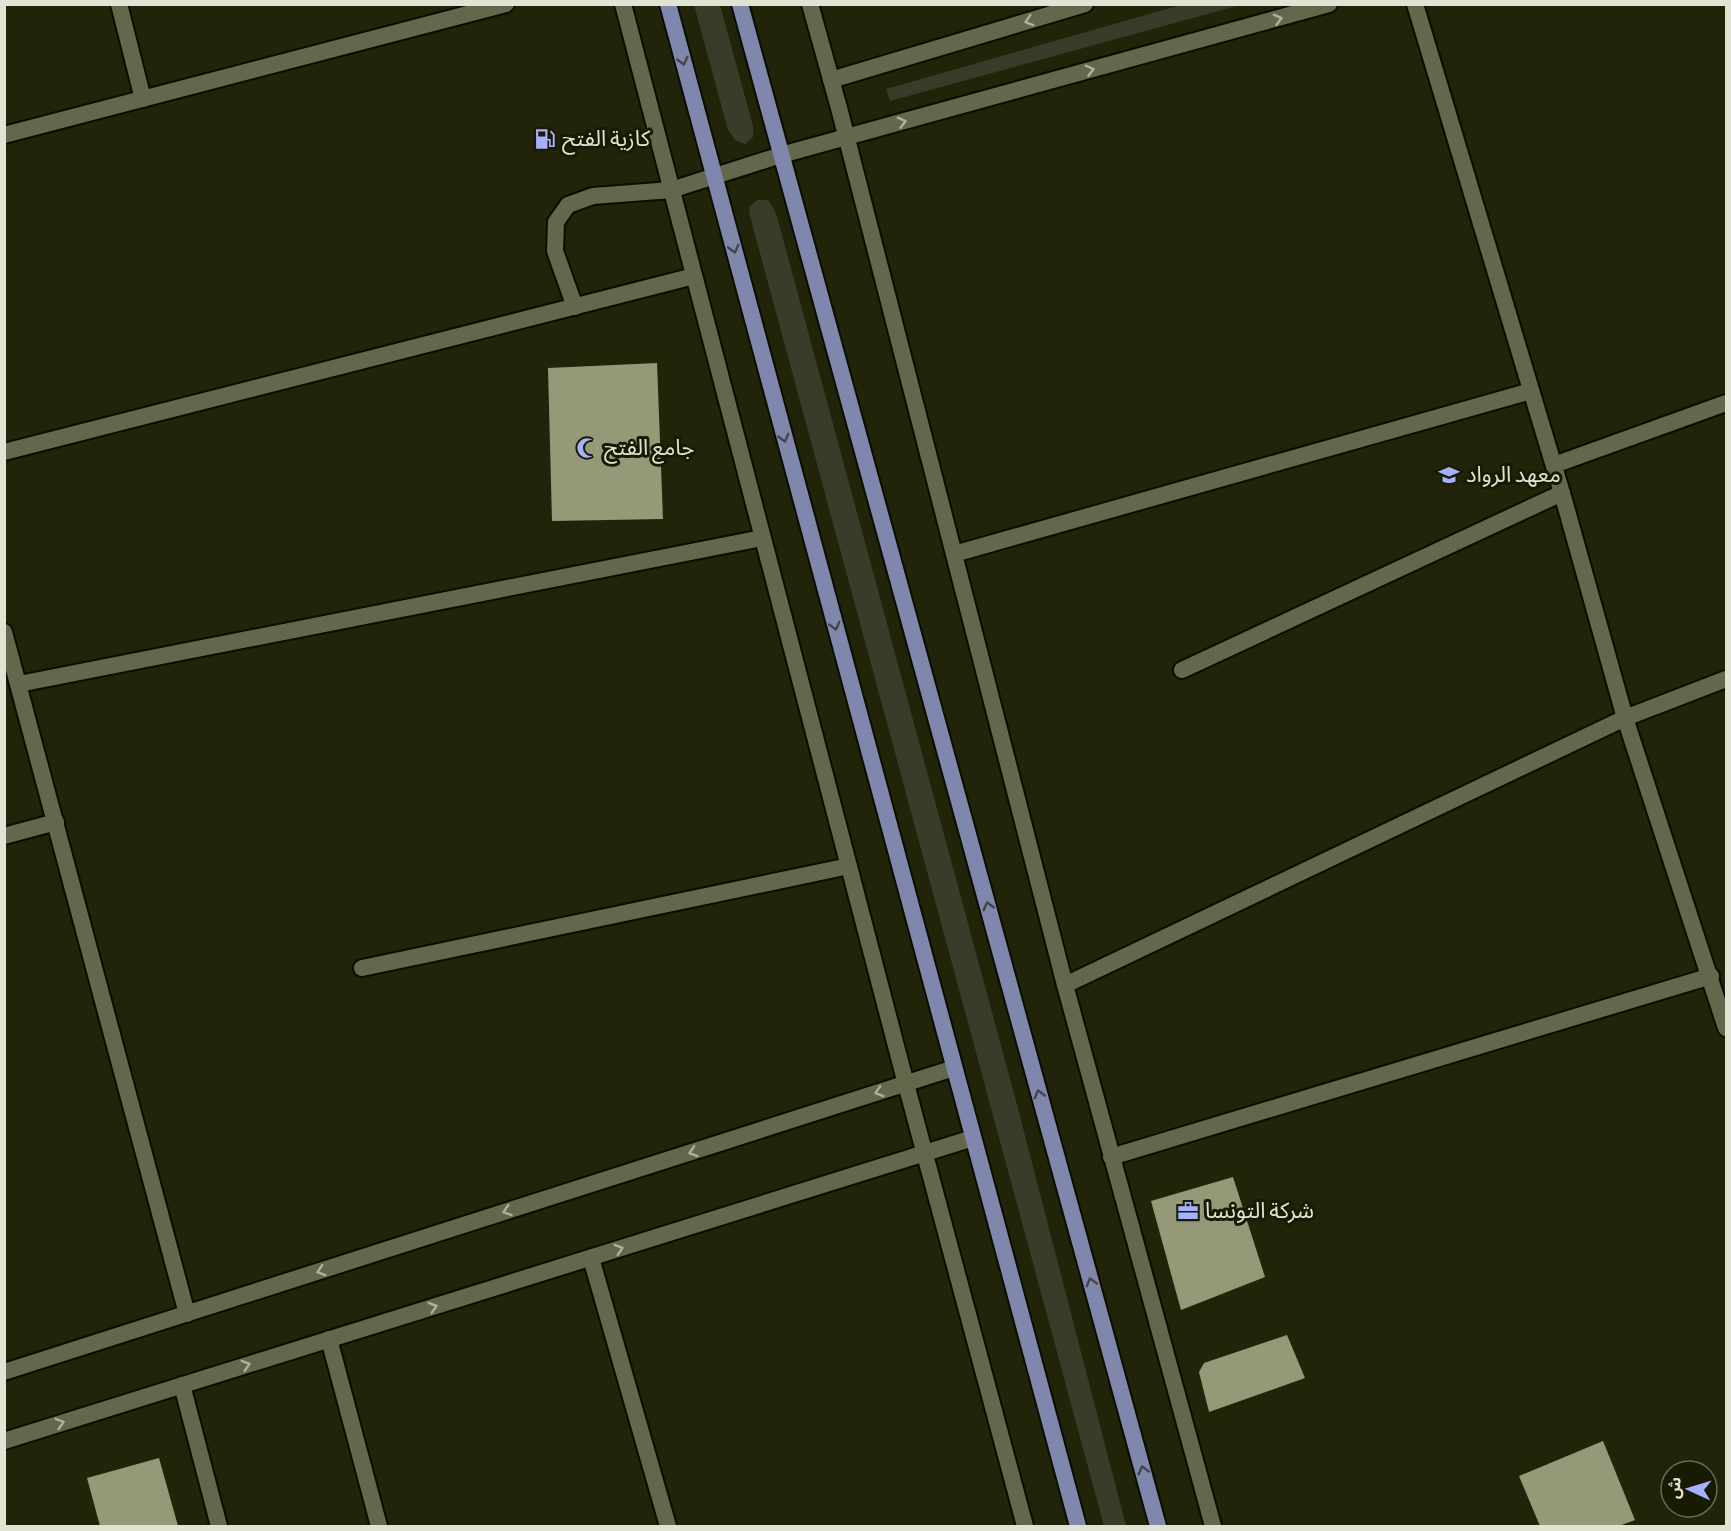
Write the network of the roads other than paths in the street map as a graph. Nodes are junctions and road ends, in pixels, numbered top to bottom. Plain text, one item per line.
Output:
1 (119, 4) edge
2 (506, 4) edge
3 (623, 4) edge
4 (668, 4) edge
5 (740, 4) edge
6 (810, 4) edge
7 (1085, 4) edge
8 (1329, 4) edge
9 (1414, 4) edge
10 (831, 80) junction
11 (143, 99) junction
12 (4, 135) edge
13 (846, 137) junction
14 (782, 155) junction
15 (714, 177) junction
16 (671, 190) junction
17 (694, 276) junction
18 (574, 307) junction
19 (1531, 391) junction
20 (1726, 403) edge
21 (4, 452) edge
22 (1554, 465) junction
23 (1562, 493) junction
24 (762, 538) junction
25 (954, 554) junction
26 (4, 632) edge
27 (1182, 670) dead end
28 (1726, 679) edge
29 (19, 684) junction
30 (1625, 718) junction
31 (56, 822) junction
32 (4, 836) edge
33 (849, 866) junction
34 (362, 968) dead end
35 (1711, 976) junction
36 (1065, 985) junction
37 (1726, 1028) edge
38 (954, 1068) junction
39 (906, 1084) junction
40 (973, 1138) junction
41 (925, 1153) junction
42 (1111, 1157) junction
43 (591, 1258) junction
44 (188, 1314) junction
45 (329, 1339) junction
46 (4, 1372) edge
47 (182, 1385) junction
48 (4, 1441) edge
49 (219, 1527) edge
50 (379, 1527) edge
51 (668, 1527) edge
52 (1025, 1527) edge
53 (1078, 1527) edge
54 (1158, 1527) edge
55 (1214, 1527) edge

1 - 11 street
2 - 11 street
3 - 16 street
4 -> 15 main road
5 - 14 main road
6 - 10 street
7 -> 10 street
13 -> 8 street
9 - 19 street
10 - 13 street
11 - 12 street
13 - 14 street
13 - 25 street
14 - 15 street
54 -> 14 main road
15 - 16 street
15 -> 38 main road
16 - 17 street
16 - 18 street
17 - 18 street
17 - 24 street
18 - 21 street
19 - 22 street
19 - 25 street
20 - 22 street
22 - 23 street
23 - 27 street
23 - 30 street
24 - 29 street
24 - 33 street
25 - 36 street
26 - 29 street
28 - 30 street
29 - 31 street
30 - 35 street
30 - 36 street
31 - 32 street
31 - 44 street
33 - 34 street
33 - 39 street
35 - 37 street
35 - 42 street
36 - 42 street
38 - 39 street
38 - 40 main road
39 - 41 street
39 -> 44 street
40 - 41 street
40 - 53 main road
43 -> 41 street
41 - 52 street
42 - 55 street
45 -> 43 street
43 - 51 street
44 - 46 street
47 -> 45 street
45 - 50 street
48 -> 47 street
47 - 49 street

